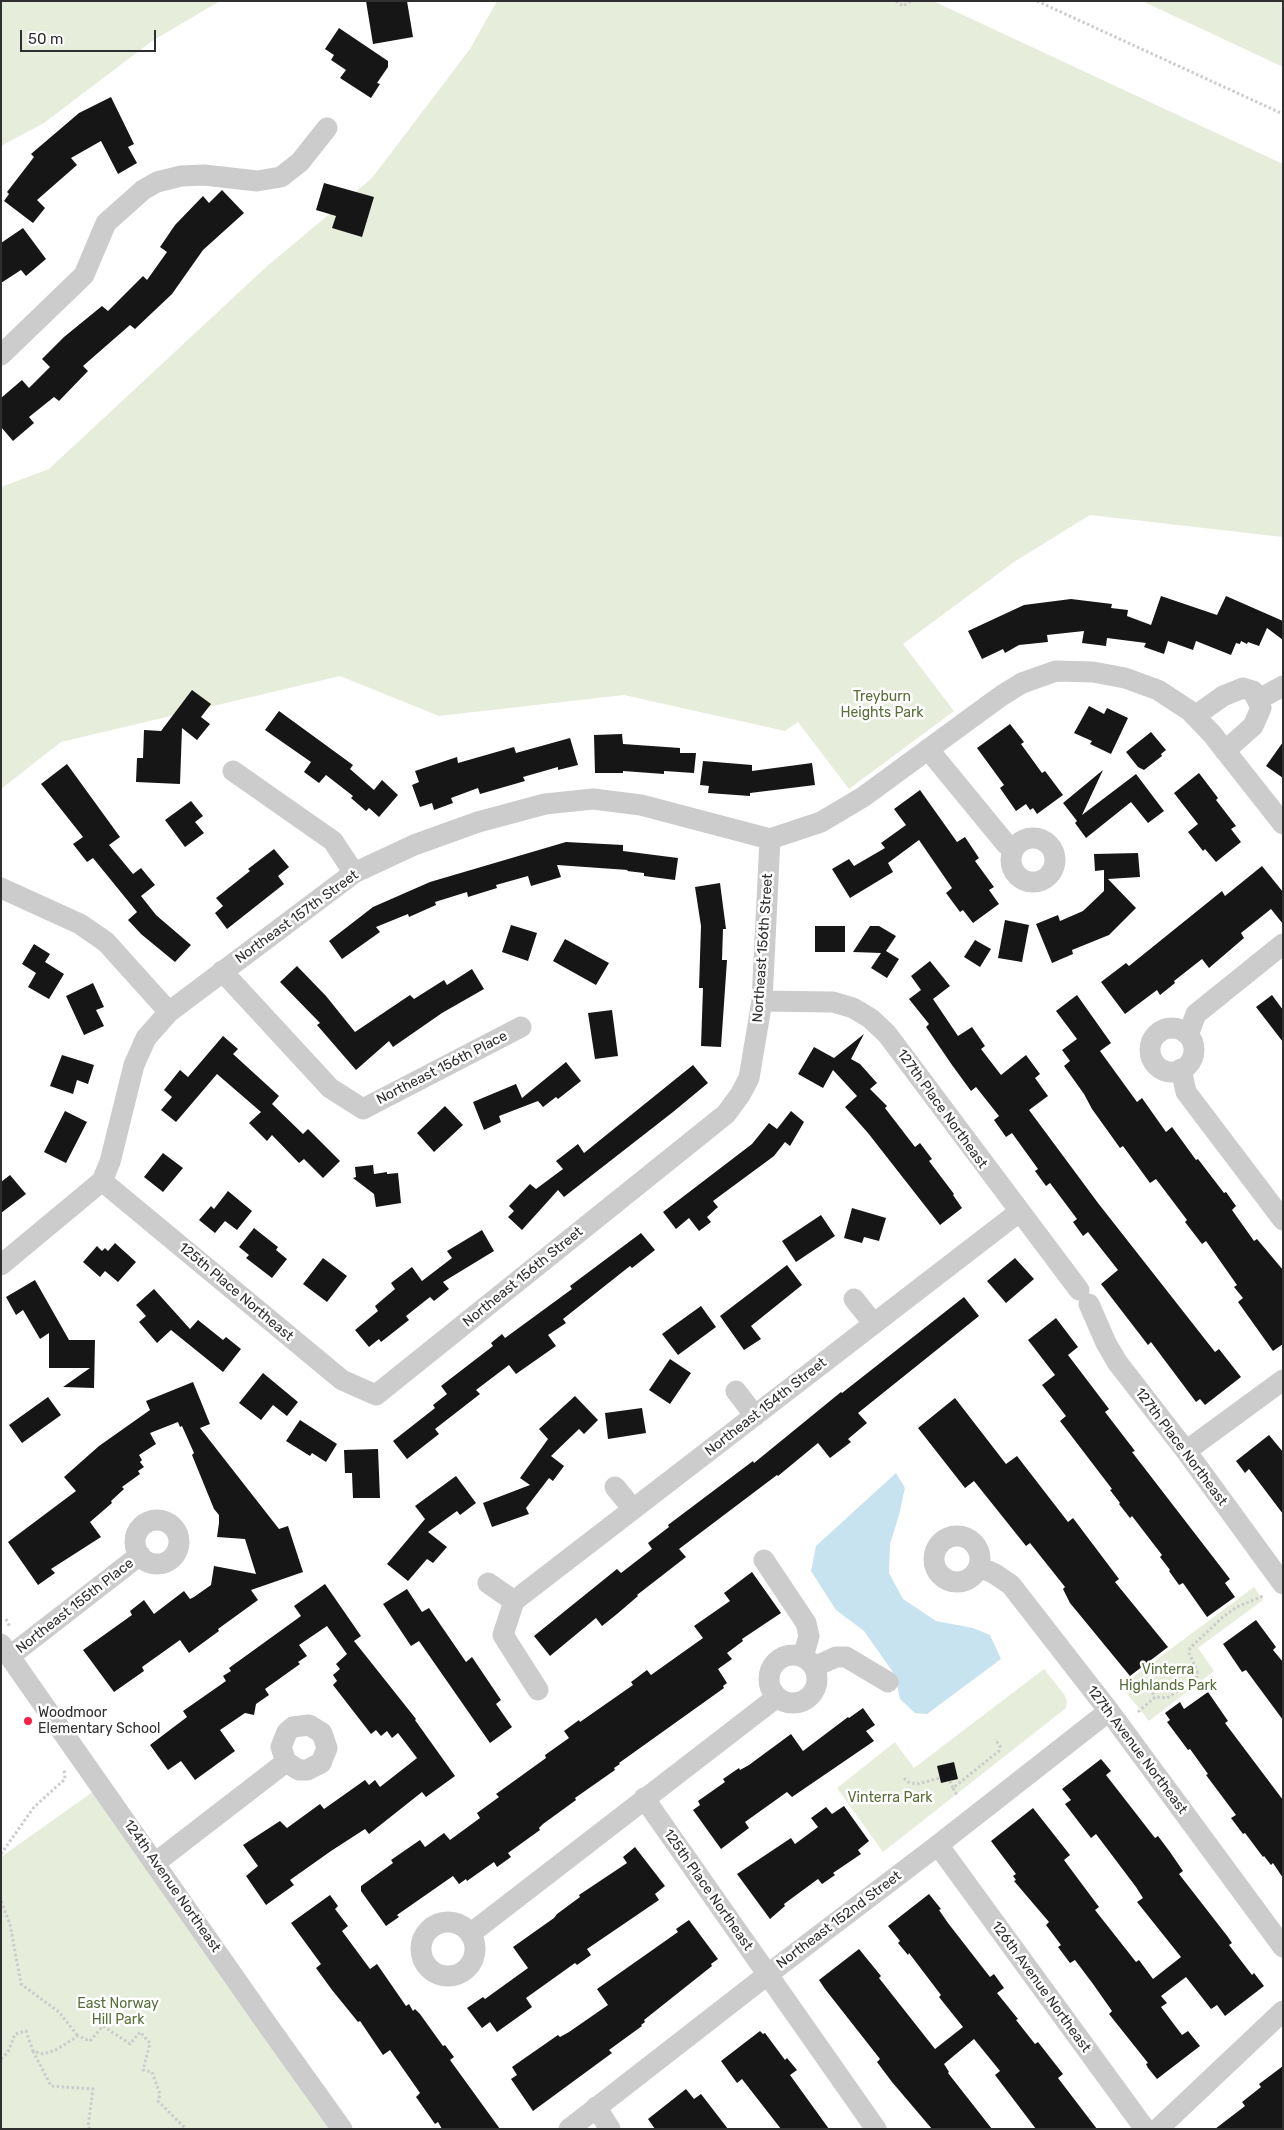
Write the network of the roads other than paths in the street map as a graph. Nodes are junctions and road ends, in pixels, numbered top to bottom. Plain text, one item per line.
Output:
1 (327, 128) dead end
2 (1, 355) edge
3 (1283, 686) edge
4 (1259, 699) junction
5 (1195, 716) junction
6 (928, 749) junction
7 (1225, 751) junction
8 (233, 771) dead end
9 (1283, 824) edge
10 (770, 839) junction
11 (1014, 848) dead end
12 (354, 873) junction
13 (1, 888) edge
14 (1283, 944) edge
15 (222, 971) junction
16 (762, 1001) junction
17 (169, 1012) junction
18 (521, 1028) dead end
19 (1188, 1035) junction
20 (1181, 1069) junction
21 (102, 1181) junction
22 (1019, 1212) junction
23 (1283, 1220) edge
24 (1, 1264) edge
25 (854, 1299) dead end
26 (874, 1324) junction
27 (1283, 1380) edge
28 (736, 1391) dead end
29 (376, 1395) joint
30 (755, 1416) junction
31 (1186, 1452) junction
32 (616, 1487) dead end
33 (633, 1509) junction
34 (140, 1556) dead end
35 (764, 1560) dead end
36 (980, 1567) dead end
37 (488, 1583) dead end
38 (1283, 1584) edge
39 (514, 1601) junction
40 (7, 1642) edge
41 (808, 1662) junction
42 (888, 1682) dead end
43 (538, 1690) dead end
44 (777, 1697) junction
45 (1109, 1711) junction
46 (286, 1762) dead end
47 (644, 1798) junction
48 (938, 1845) junction
49 (156, 1863) junction
50 (470, 1934) dead end
51 (1283, 1947) edge
52 (766, 1975) junction
53 (1283, 2011) edge
54 (596, 2108) junction
55 (342, 2129) edge
56 (570, 2129) edge
57 (610, 2129) edge
58 (876, 2129) edge
59 (1145, 2129) edge
60 (1158, 2129) edge

1 - 2 street
3 - 4 street
4 - 5 street
4 - 7 street
5 - 6 street
5 - 7 street
6 - 10 street
6 - 11 street
7 - 9 street
8 - 12 street
10 - 12 street, Northeast 157th Street
10 - 16 street, Northeast 156th Street
12 - 15 street, Northeast 157th Street
13 - 17 street
14 - 19 street
15 - 17 street, Northeast 157th Street
15 - 18 street, Northeast 156th Place
16 - 22 street, 127th Place Northeast
16 - 29 street, Northeast 156th Street
17 - 21 street, Northeast 157th Street
19 - 20 street
19 - 20 street
20 - 23 street
21 - 24 street, Northeast 157th Street
21 - 29 street, 125th Place Northeast
22 - 26 street, Northeast 154th Street
22 - 31 street, 127th Place Northeast
25 - 26 street
26 - 30 street, Northeast 154th Street
27 - 31 street
28 - 30 street
30 - 33 street, Northeast 154th Street
31 - 38 street, 127th Place Northeast
32 - 33 street
33 - 39 street, Northeast 154th Street
34 - 40 street, Northeast 155th Place
35 - 41 street
36 - 45 street, 127th Avenue Northeast
37 - 39 street
39 - 43 street
40 - 49 street, 124th Avenue Northeast
41 - 42 street
41 - 44 street
41 - 44 street
44 - 47 street
45 - 48 street, Northeast 152nd Street
45 - 51 street, 127th Avenue Northeast
46 - 49 street
47 - 50 street
47 - 52 street, 125th Place Northeast
48 - 52 street, Northeast 152nd Street
48 - 59 street, 126th Avenue Northeast
49 - 55 street, 124th Avenue Northeast
52 - 54 street, Northeast 152nd Street
52 - 58 street, 125th Place Northeast
53 - 60 street
54 - 56 street, Northeast 152nd Street
54 - 57 street

